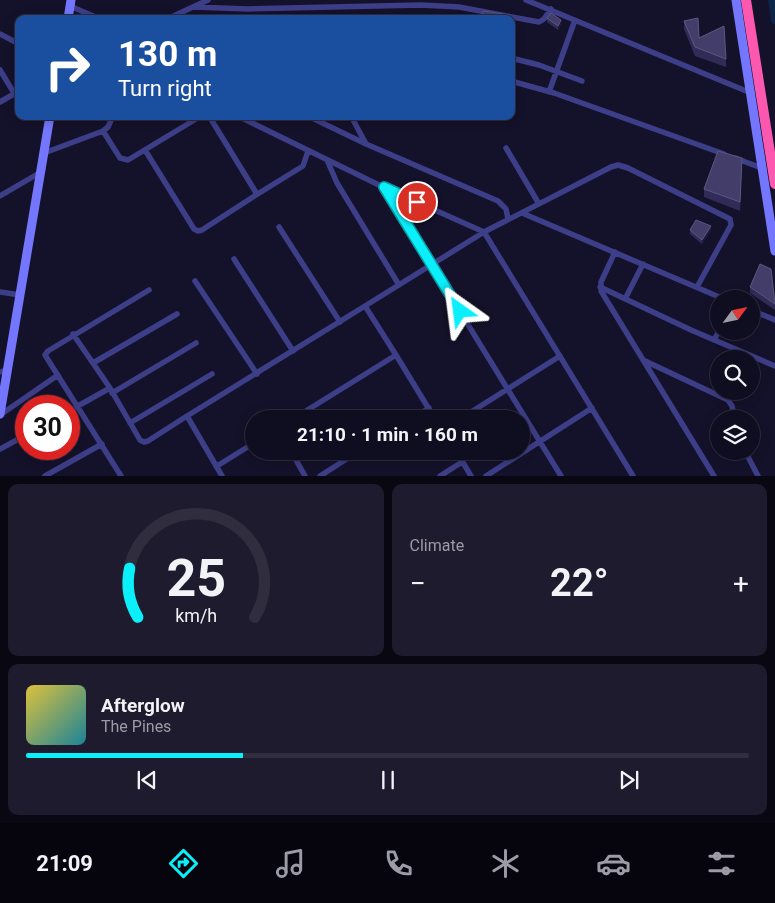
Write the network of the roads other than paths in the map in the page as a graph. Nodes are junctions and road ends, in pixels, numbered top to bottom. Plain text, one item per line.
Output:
1 (208, 0) edge
2 (526, 0) edge
3 (736, 0) edge
4 (746, 0) edge
5 (71, 3) edge
6 (192, 7) junction
7 (551, 9) junction
8 (93, 15) edge
9 (175, 15) edge
10 (502, 15) edge
11 (515, 18) edge
12 (575, 20) junction
13 (0, 34) edge
14 (15, 42) edge
15 (515, 59) edge
16 (0, 70) edge
17 (557, 71) junction
18 (582, 81) dead end
19 (515, 82) edge
20 (15, 89) edge
21 (549, 92) junction
22 (15, 93) edge
23 (751, 93) junction
24 (0, 102) edge
25 (49, 120) edge
26 (111, 120) edge
27 (194, 120) edge
28 (212, 120) edge
29 (246, 120) edge
30 (316, 120) edge
31 (353, 120) edge
32 (103, 131) junction
33 (366, 144) junction
34 (506, 148) dead end
35 (145, 150) junction
36 (308, 151) junction
37 (44, 153) junction
38 (327, 160) junction
39 (760, 161) junction
40 (773, 171) junction
41 (41, 172) junction
42 (775, 184) edge
43 (384, 187) junction
44 (256, 195) junction
45 (0, 196) edge
46 (539, 204) junction
47 (522, 213) junction
48 (508, 219) junction
49 (279, 227) dead end
50 (484, 232) junction
51 (775, 251) edge
52 (615, 252) junction
53 (234, 259) dead end
54 (643, 264) junction
55 (432, 265) junction
56 (195, 281) dead end
57 (399, 285) junction
58 (600, 287) junction
59 (697, 287) junction
60 (149, 290) dead end
61 (0, 292) edge
62 (710, 293) edge
63 (20, 295) junction
64 (625, 299) junction
65 (365, 306) junction
66 (177, 314) dead end
67 (760, 314) edge
68 (775, 320) edge
69 (340, 322) junction
70 (73, 334) junction
71 (710, 338) edge
72 (714, 340) edge
73 (196, 343) dead end
74 (735, 350) edge
75 (293, 351) junction
76 (396, 355) junction
77 (560, 356) junction
78 (643, 360) junction
79 (760, 361) edge
80 (93, 363) junction
81 (775, 366) edge
82 (4, 371) edge
83 (212, 374) dead end
84 (257, 374) junction
85 (58, 375) junction
86 (507, 388) junction
87 (111, 391) junction
88 (710, 392) edge
89 (71, 395) edge
90 (728, 400) edge
91 (80, 405) edge
92 (428, 408) joint
93 (592, 408) junction
94 (80, 409) edge
95 (307, 410) edge
96 (425, 410) edge
97 (474, 410) edge
98 (733, 410) edge
99 (0, 415) edge
100 (187, 416) junction
101 (130, 423) junction
102 (15, 441) edge
103 (540, 442) junction
104 (102, 444) junction
105 (245, 449) edge
106 (0, 450) edge
107 (296, 460) edge
108 (345, 460) edge
109 (750, 460) edge
110 (462, 462) joint
111 (217, 466) junction
112 (46, 476) edge
113 (121, 476) edge
114 (222, 476) edge
115 (305, 476) edge
116 (320, 476) edge
117 (440, 476) edge
118 (471, 476) edge
119 (486, 476) edge
120 (561, 476) edge
121 (633, 476) edge
122 (714, 476) edge
123 (758, 476) edge

1 - 6 street
2 - 7 street
3 - 23 street
4 - 40 highway
5 - 8 street
6 - 9 street
6 - 10 street
7 - 11 street
7 - 12 street
12 - 17 street
12 - 23 street
13 - 14 street
15 - 17 street
16 - 20 street
17 - 18 street
17 - 21 street
19 - 21 street
21 - 39 street
22 - 24 street
23 - 39 street
25 - 37 street
26 - 32 street
27 - 35 street
28 - 44 street
29 - 36 street
30 - 33 street
31 - 33 street
32 - 35 street
32 - 37 street
33 - 48 street
34 - 46 street
35 - 44 street
36 - 38 street
36 - 44 street
37 - 41 street
38 - 43 street
38 - 57 street
39 - 40 street
39 - 51 street
40 - 42 highway
41 - 45 street
41 - 63 street
43 - 50 street
43 - 55 street
46 - 47 street
46 - 59 street
47 - 48 street
47 - 52 street
48 - 50 street
49 - 69 street
50 - 55 street
50 - 77 street
52 - 54 street
52 - 58 street
53 - 75 street
54 - 59 street
54 - 64 street
55 - 57 street
55 - 86 street
56 - 84 street
57 - 65 street
58 - 64 street
58 - 78 street
59 - 62 street
60 - 70 street
61 - 63 street
63 - 82 street
64 - 71 street
65 - 69 street
65 - 76 street
66 - 80 street
67 - 68 street
69 - 75 street
70 - 80 street
70 - 85 street
72 - 74 street
73 - 87 street
75 - 84 street
76 - 92 street
76 - 95 street
77 - 86 street
77 - 93 street
78 - 88 street
78 - 122 street
79 - 81 street
80 - 87 street
82 - 99 street
83 - 101 street
84 - 100 street
85 - 89 street
85 - 99 street
86 - 97 street
86 - 103 street
87 - 91 street
87 - 101 street
90 - 98 street
92 - 96 street
93 - 103 street
93 - 121 street
94 - 104 street
100 - 101 street
100 - 111 street
102 - 106 street
103 - 119 street
103 - 120 street
104 - 112 street
104 - 113 street
105 - 111 street
107 - 115 street
108 - 116 street
109 - 123 street
110 - 117 street
110 - 118 street
111 - 114 street

